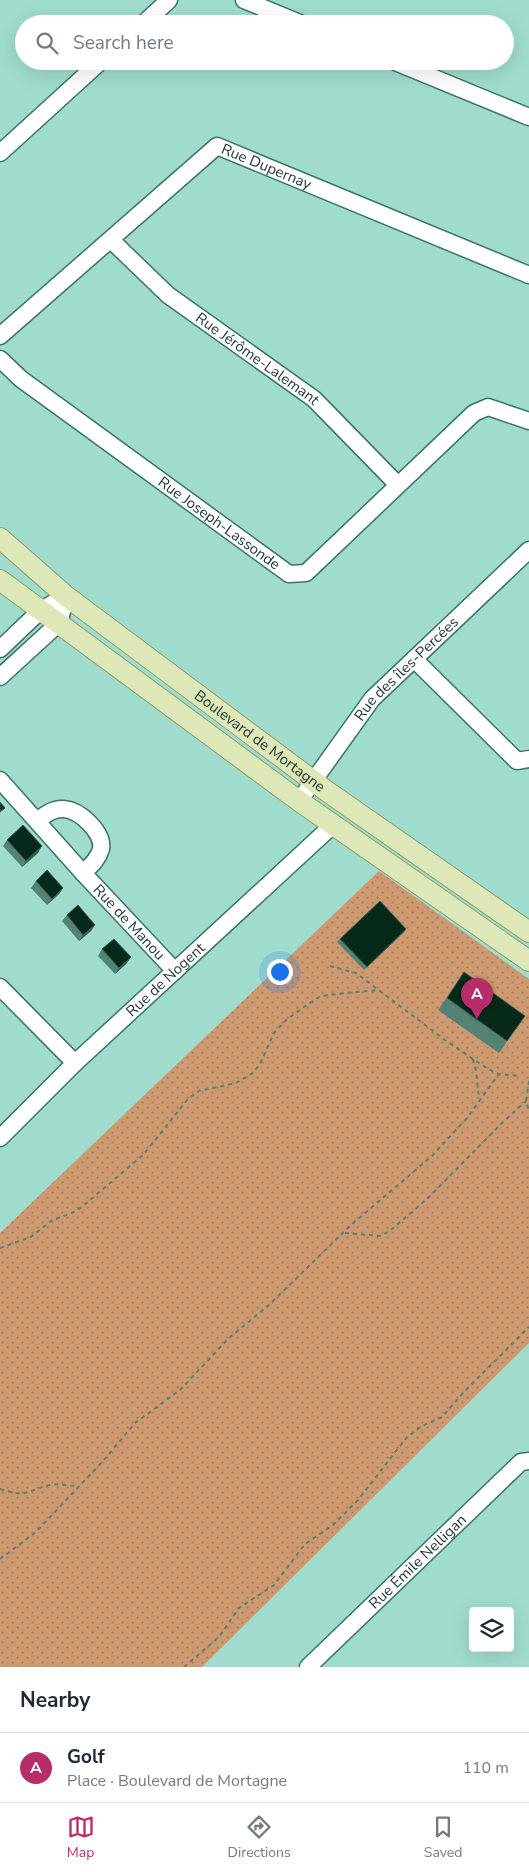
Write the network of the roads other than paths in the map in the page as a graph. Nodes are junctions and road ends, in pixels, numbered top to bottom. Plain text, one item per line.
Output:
1 (169, 0) edge
2 (244, 0) edge
3 (153, 15) edge
4 (280, 15) edge
5 (92, 70) edge
6 (415, 70) edge
7 (529, 117) edge
8 (0, 153) edge
9 (111, 240) junction
10 (529, 275) edge
11 (0, 336) edge
12 (0, 358) edge
13 (529, 421) edge
14 (397, 484) junction
15 (0, 538) edge
16 (529, 550) edge
17 (0, 580) edge
18 (66, 596) junction
19 (41, 610) junction
20 (59, 623) junction
21 (0, 649) edge
22 (414, 659) junction
23 (0, 677) edge
24 (529, 759) edge
25 (0, 780) edge
26 (314, 781) junction
27 (299, 801) junction
28 (37, 821) junction
29 (334, 824) junction
30 (83, 874) junction
31 (529, 932) edge
32 (526, 954) edge
33 (175, 971) junction
34 (0, 987) edge
35 (75, 1063) junction
36 (0, 1138) edge
37 (529, 1461) edge
38 (308, 1667) edge

1 - 3 street
2 - 4 street
5 - 8 street
6 - 7 street
9 - 10 street, Rue Dupernay
9 - 11 street, Rue Dupernay
9 - 14 street, Rue Jérôme-Lalemant
12 - 14 street, Rue Joseph-Lassonde
13 - 14 street, Rue Joseph-Lassonde
15 - 18 main road, Boulevard de Mortagne
16 - 22 street, Rue des îles-Percées
17 - 19 main road, Boulevard de Mortagne
18 - 19 street
18 - 20 street
18 - 26 main road, Boulevard de Mortagne
19 - 20 main road, Boulevard de Mortagne
19 - 21 street
20 - 23 street
20 - 27 main road, Boulevard de Mortagne
22 - 24 street
22 - 26 street, Rue des îles-Percées
25 - 28 street, Rue de Manou
26 - 27 street, Rue des îles-Percées
26 - 31 main road, Boulevard de Mortagne
27 - 29 main road, Boulevard de Mortagne
28 - 30 street, Rue de Manou
28 - 30 street, Rue de Manou
29 - 32 main road, Boulevard de Mortagne
29 - 33 street, Rue de Nogent
30 - 33 street, Rue de Manou
33 - 35 street, Rue de Nogent
34 - 35 street
35 - 36 street, Rue de Nogent
37 - 38 street, Rue Émile Nelligan

